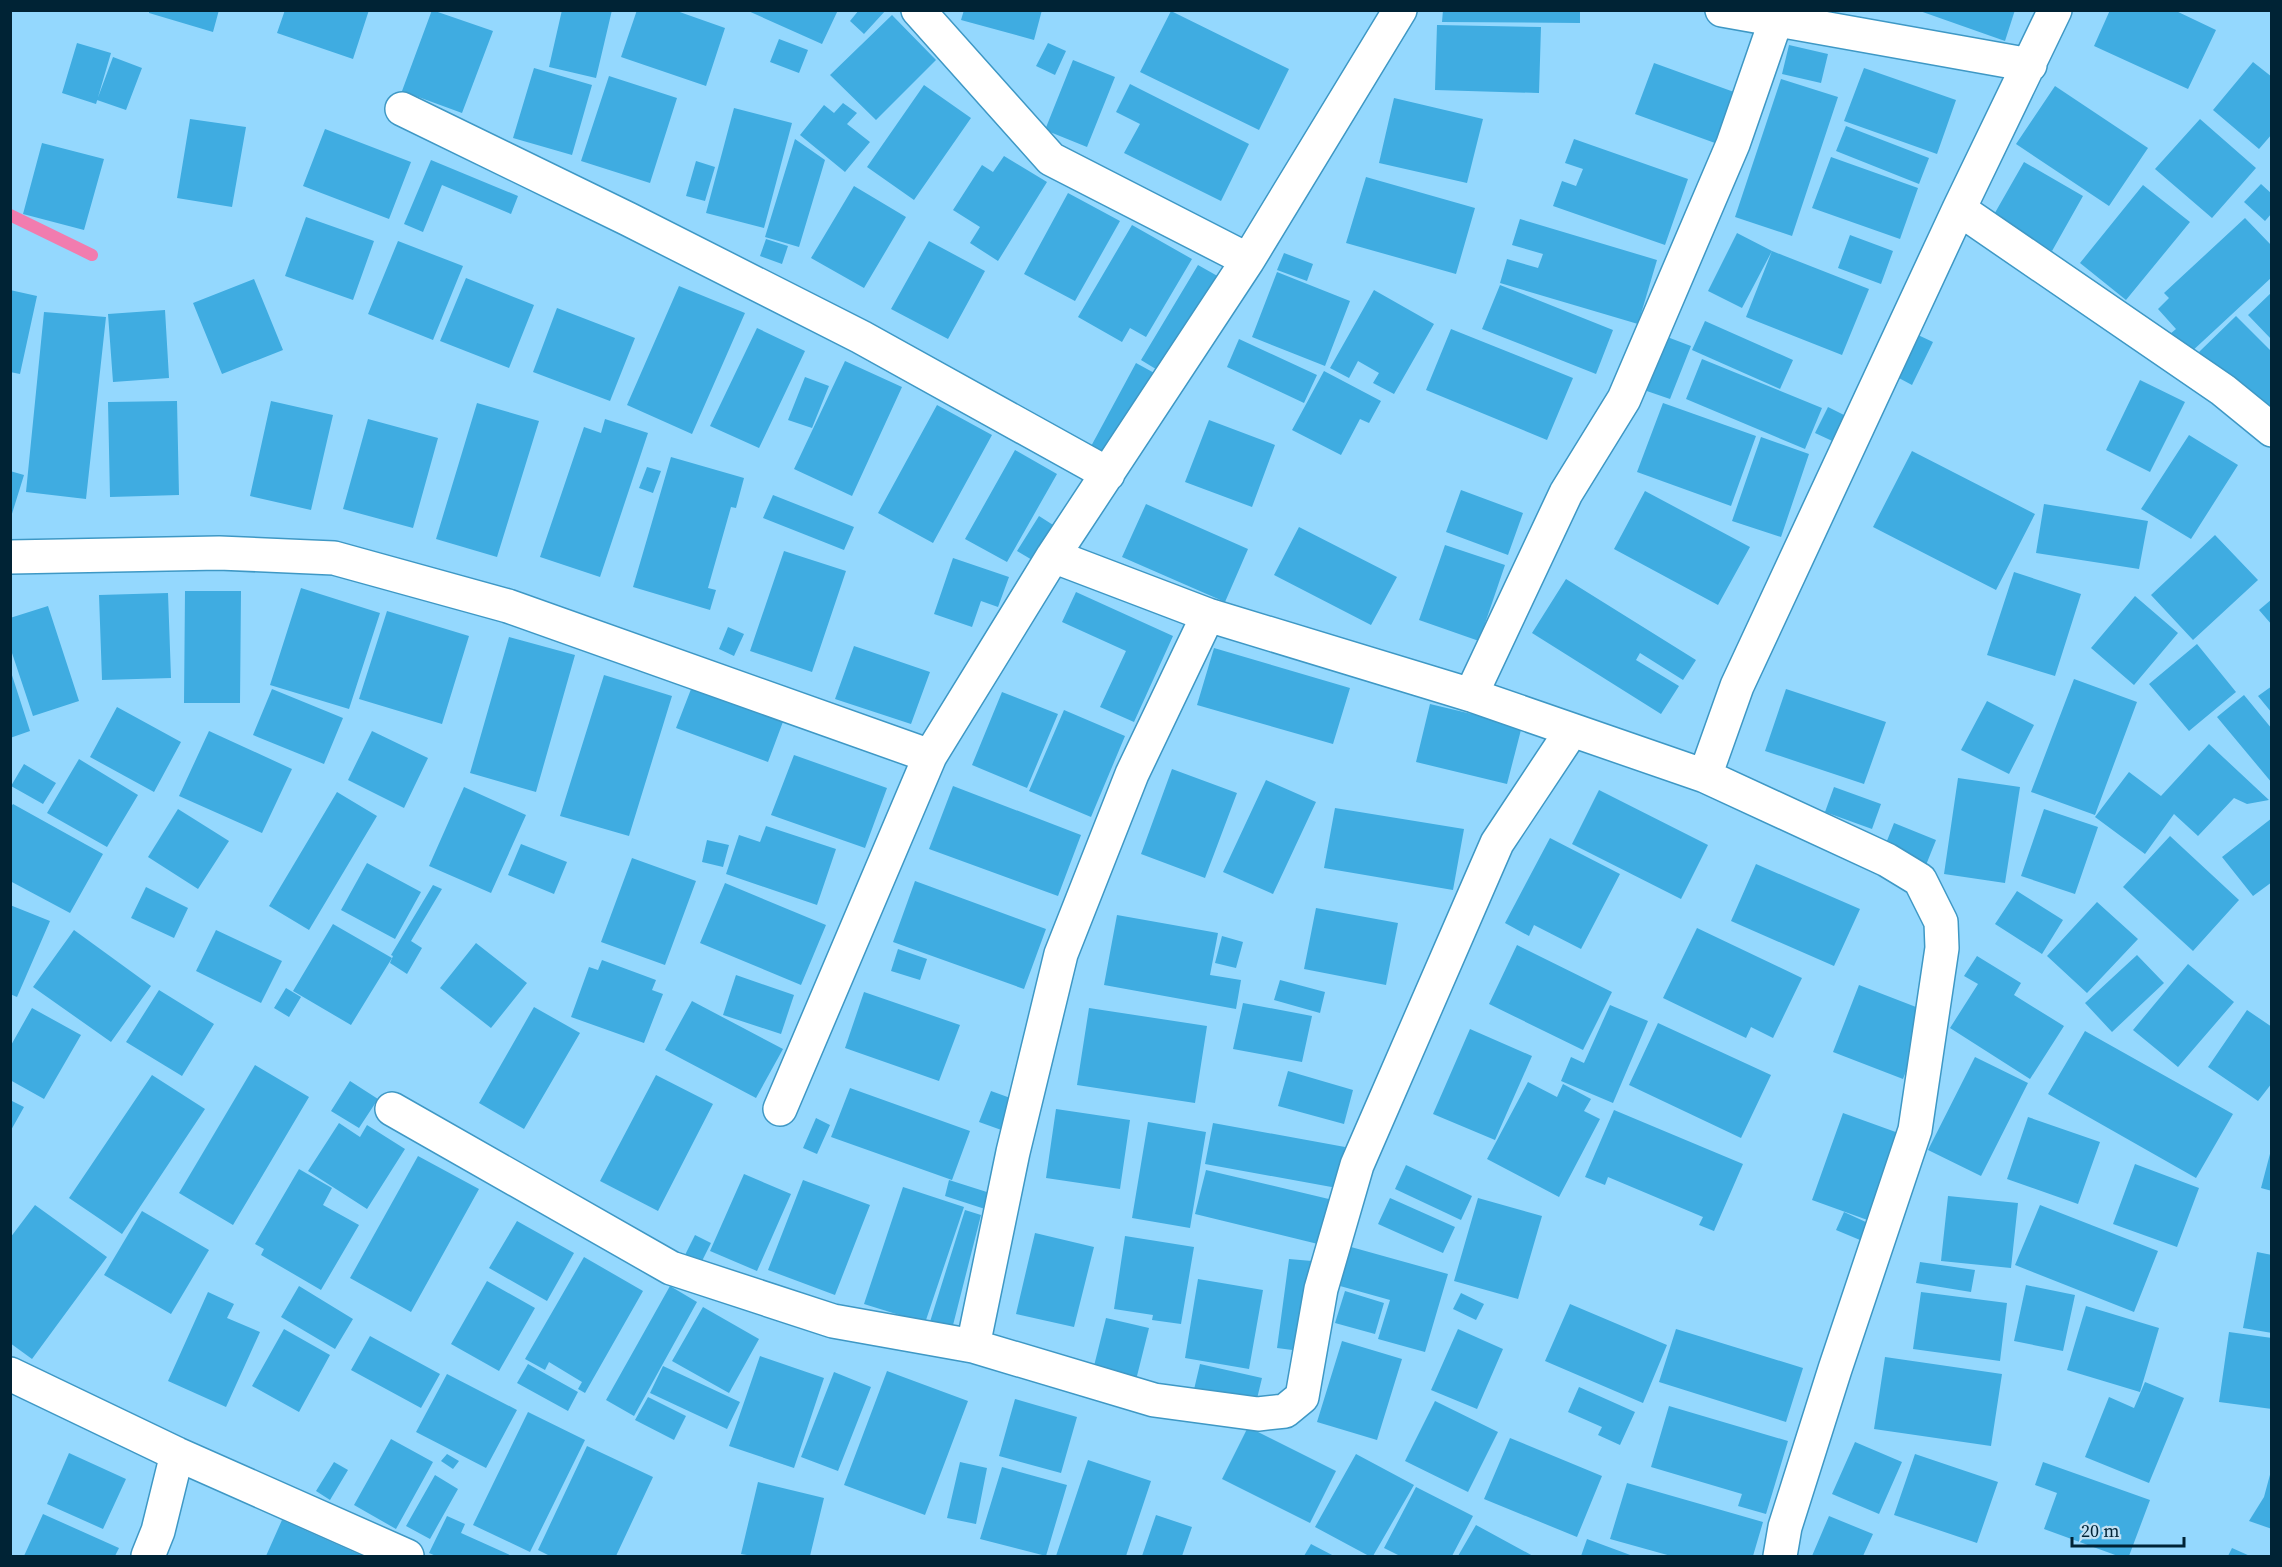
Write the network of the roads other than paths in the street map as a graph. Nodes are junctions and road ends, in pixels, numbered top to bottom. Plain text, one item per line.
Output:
1 (918, 10) edge
2 (1400, 10) edge
3 (1722, 10) edge
4 (2055, 10) edge
5 (1776, 20) junction
6 (2030, 65) junction
7 (402, 109) dead end
8 (1959, 209) junction
9 (1248, 260) junction
10 (2271, 430) edge
11 (1108, 474) junction
12 (1053, 556) junction
13 (10, 557) edge
14 (1208, 615) junction
15 (1471, 695) junction
16 (1572, 730) junction
17 (930, 756) junction
18 (1705, 776) junction
19 (392, 1109) dead end
20 (780, 1109) dead end
21 (973, 1346) junction
22 (10, 1374) edge
23 (177, 1454) junction
24 (148, 1557) edge
25 (407, 1557) edge
26 (1780, 1557) edge

1 - 9 street
2 - 9 street
3 - 5 street
4 - 6 street
5 - 6 street
5 - 15 street
6 - 8 street
7 - 11 street
8 - 10 street
8 - 18 street
9 - 11 street
11 - 12 street
12 - 14 street
12 - 17 street
13 - 17 street
14 - 15 street
14 - 21 street
15 - 16 street
16 - 18 street
16 - 21 street
17 - 20 street
18 - 26 street
19 - 21 street
22 - 23 street
23 - 24 street
23 - 25 street

